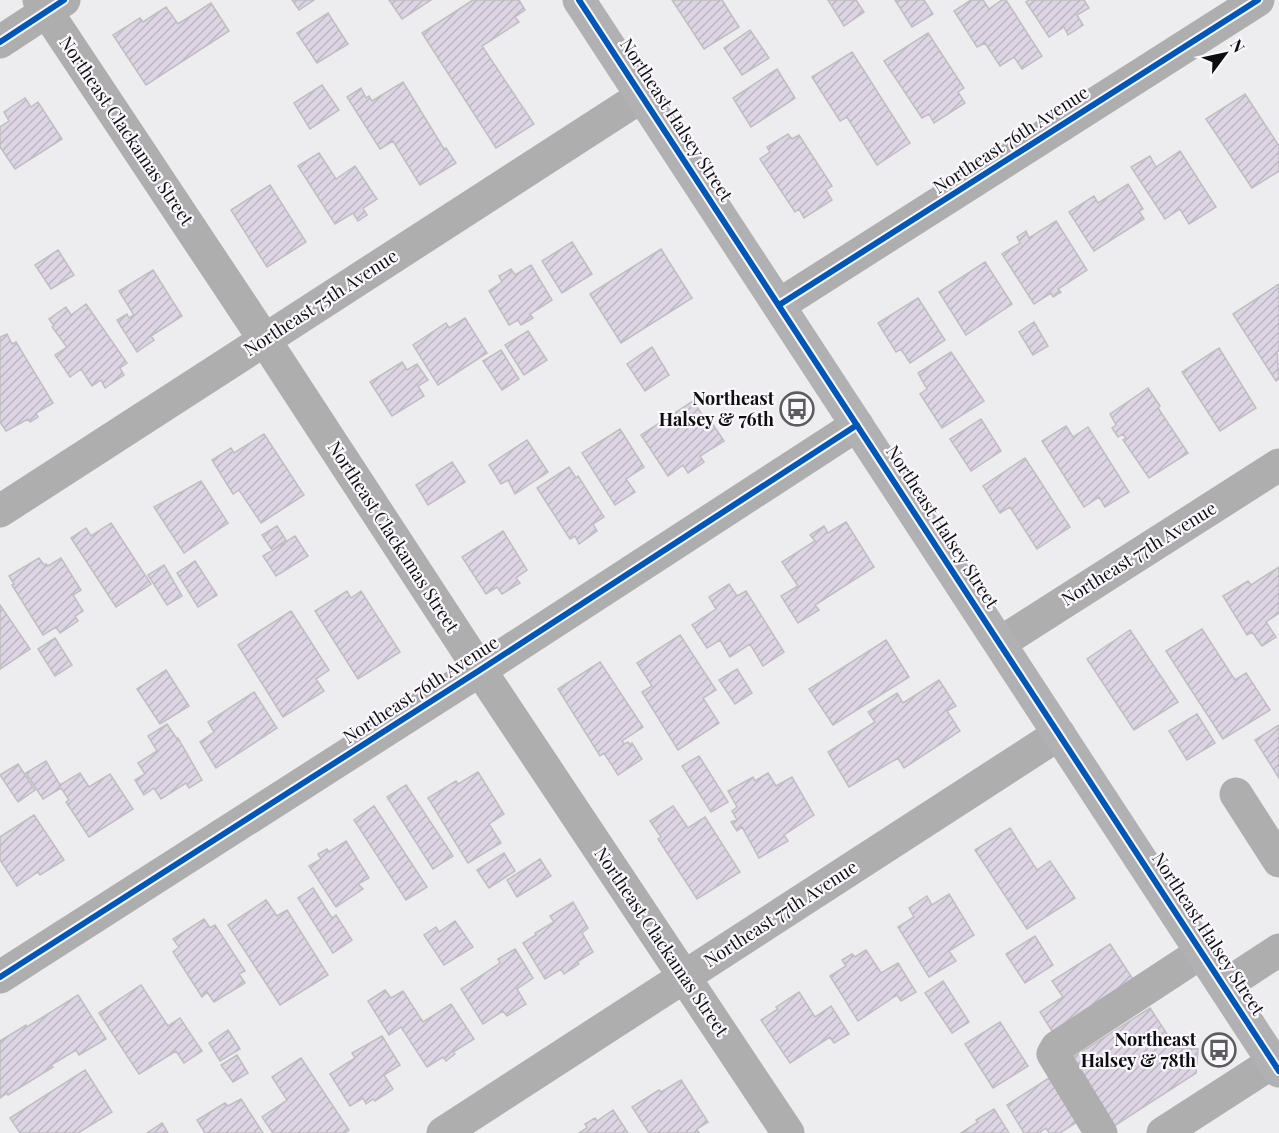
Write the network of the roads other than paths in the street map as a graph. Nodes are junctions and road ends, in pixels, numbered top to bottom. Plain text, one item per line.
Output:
1 (579, 0) edge
2 (1258, 0) edge
3 (50, 4) edge
4 (0, 42) edge
5 (642, 96) junction
6 (779, 305) junction
7 (264, 339) junction
8 (857, 425) junction
9 (1279, 465) edge
10 (0, 511) edge
11 (999, 643) junction
12 (480, 670) junction
13 (1059, 734) junction
14 (1236, 794) dead end
15 (1279, 861) edge
16 (1279, 950) edge
17 (1202, 952) junction
18 (685, 977) junction
19 (0, 978) edge
20 (1224, 986) junction
21 (1276, 1066) edge
22 (443, 1133) edge
23 (788, 1133) edge
24 (1101, 1133) edge
25 (1163, 1133) edge

1 - 5 main road, Northeast Halsey Street
2 - 6 street, Northeast 76th Avenue
3 - 4 street
3 - 7 street, Northeast Clackamas Street
5 - 6 main road, Northeast Halsey Street
5 - 7 street, Northeast 75th Avenue
6 - 8 main road, Northeast Halsey Street
7 - 10 street, Northeast 75th Avenue
7 - 12 street, Northeast Clackamas Street
8 - 11 main road, Northeast Halsey Street
8 - 12 street, Northeast 76th Avenue
9 - 11 street, Northeast 77th Avenue
11 - 13 main road, Northeast Halsey Street
12 - 18 street, Northeast Clackamas Street
12 - 19 street, Northeast 76th Avenue
13 - 17 main road, Northeast Halsey Street
13 - 18 street, Northeast 77th Avenue
14 - 15 street
16 - 20 street
17 - 20 main road, Northeast Halsey Street
17 - 24 street
18 - 22 street, Northeast 77th Avenue
18 - 23 street, Northeast Clackamas Street
20 - 21 main road, Northeast Halsey Street
21 - 25 street

